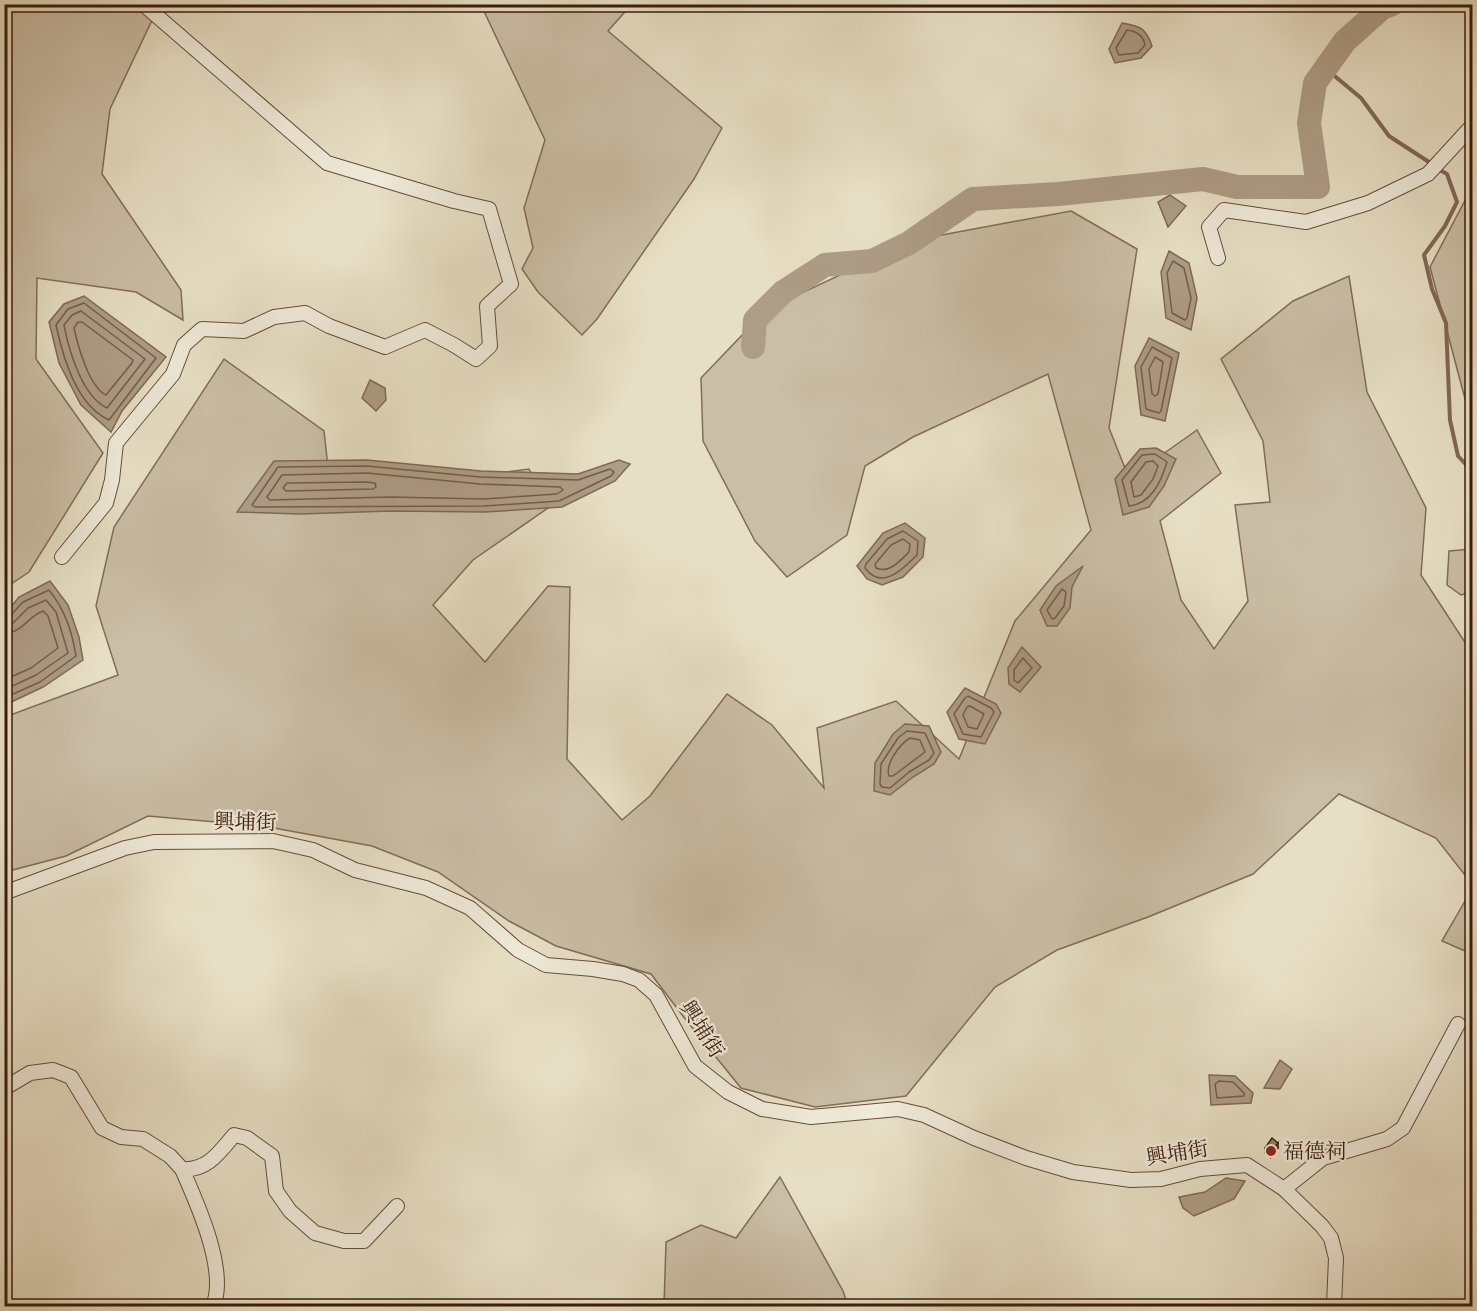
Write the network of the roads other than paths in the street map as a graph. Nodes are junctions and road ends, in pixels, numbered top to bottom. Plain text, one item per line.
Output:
1 (143, 4) edge
2 (1473, 126) edge
3 (1218, 258) dead end
4 (62, 557) dead end
5 (4, 893) edge
6 (1458, 1024) dead end
7 (4, 1090) edge
8 (182, 1169) junction
9 (1284, 1189) junction
10 (397, 1206) dead end
11 (213, 1306) edge
12 (1334, 1306) edge

1 - 4 street
2 - 3 street
5 - 9 street, 興埔街
6 - 9 street
7 - 8 street
8 - 10 street
8 - 11 street
9 - 12 street, 興埔街

